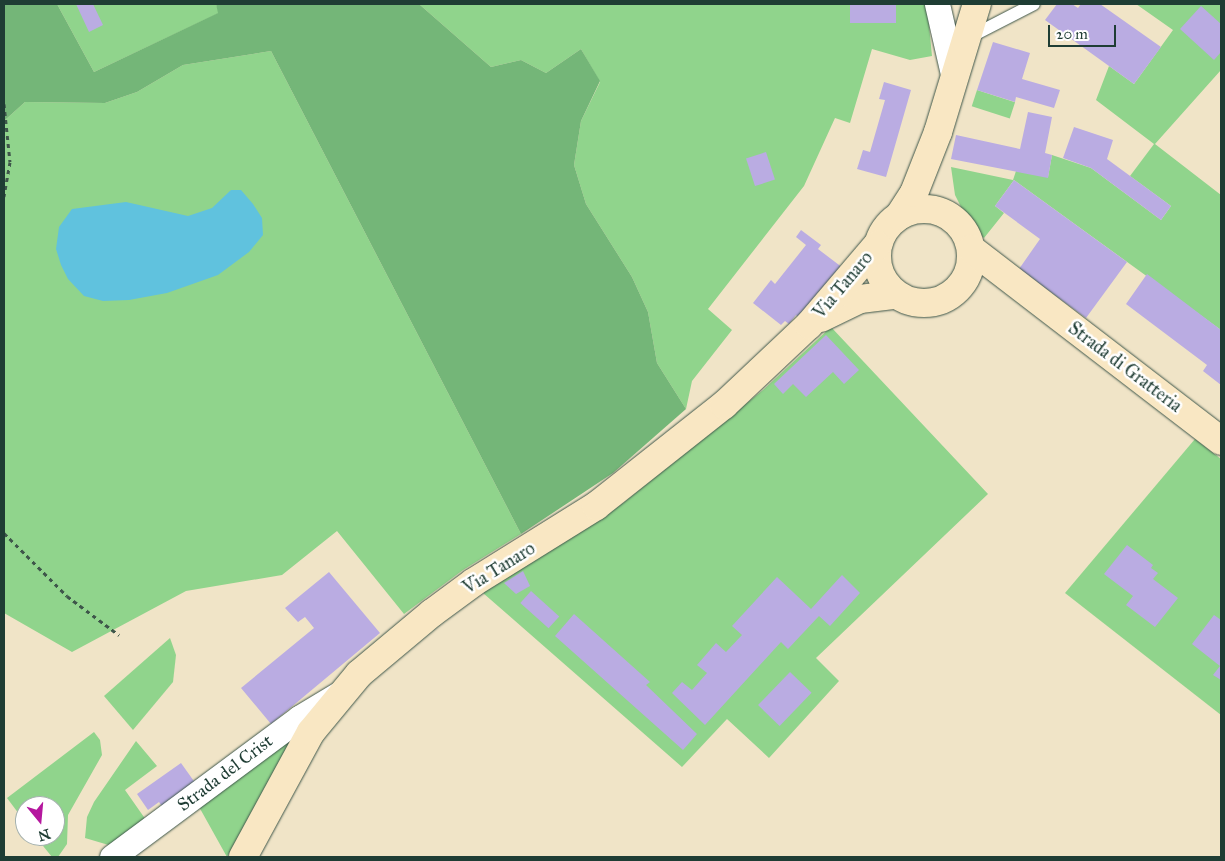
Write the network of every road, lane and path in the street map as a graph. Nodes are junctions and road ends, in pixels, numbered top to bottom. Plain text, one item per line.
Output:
1 (938, 4) edge
2 (977, 4) edge
3 (1034, 4) edge
4 (964, 41) junction
5 (953, 74) junction
6 (4, 104) edge
7 (938, 132) junction
8 (4, 196) edge
9 (946, 215) junction
10 (899, 216) junction
11 (877, 245) junction
12 (971, 249) junction
13 (962, 284) junction
14 (1028, 293) junction
15 (895, 295) junction
16 (809, 325) junction
17 (1221, 442) edge
18 (4, 533) edge
19 (119, 635) dead end
20 (341, 693) junction
21 (112, 857) edge
22 (242, 857) edge

1 - 5 street
2 - 4 main road
3 - 4 lane
4 - 5 main road
5 - 7 main road
6 - 8 path
7 - 9 main road
7 - 10 main road
9 - 10 main road
9 - 12 main road
10 - 11 main road
11 - 15 main road
11 - 16 main road, Via Tanaro
12 - 13 main road
12 - 14 main road, Strada di Gratteria
13 - 14 main road, Strada di Gratteria
13 - 15 main road
14 - 17 main road, Strada di Gratteria
15 - 16 main road, Via Tanaro
16 - 20 main road, Via Tanaro
18 - 19 path
20 - 21 street, Strada del Crist
20 - 22 main road, Via Tanaro

